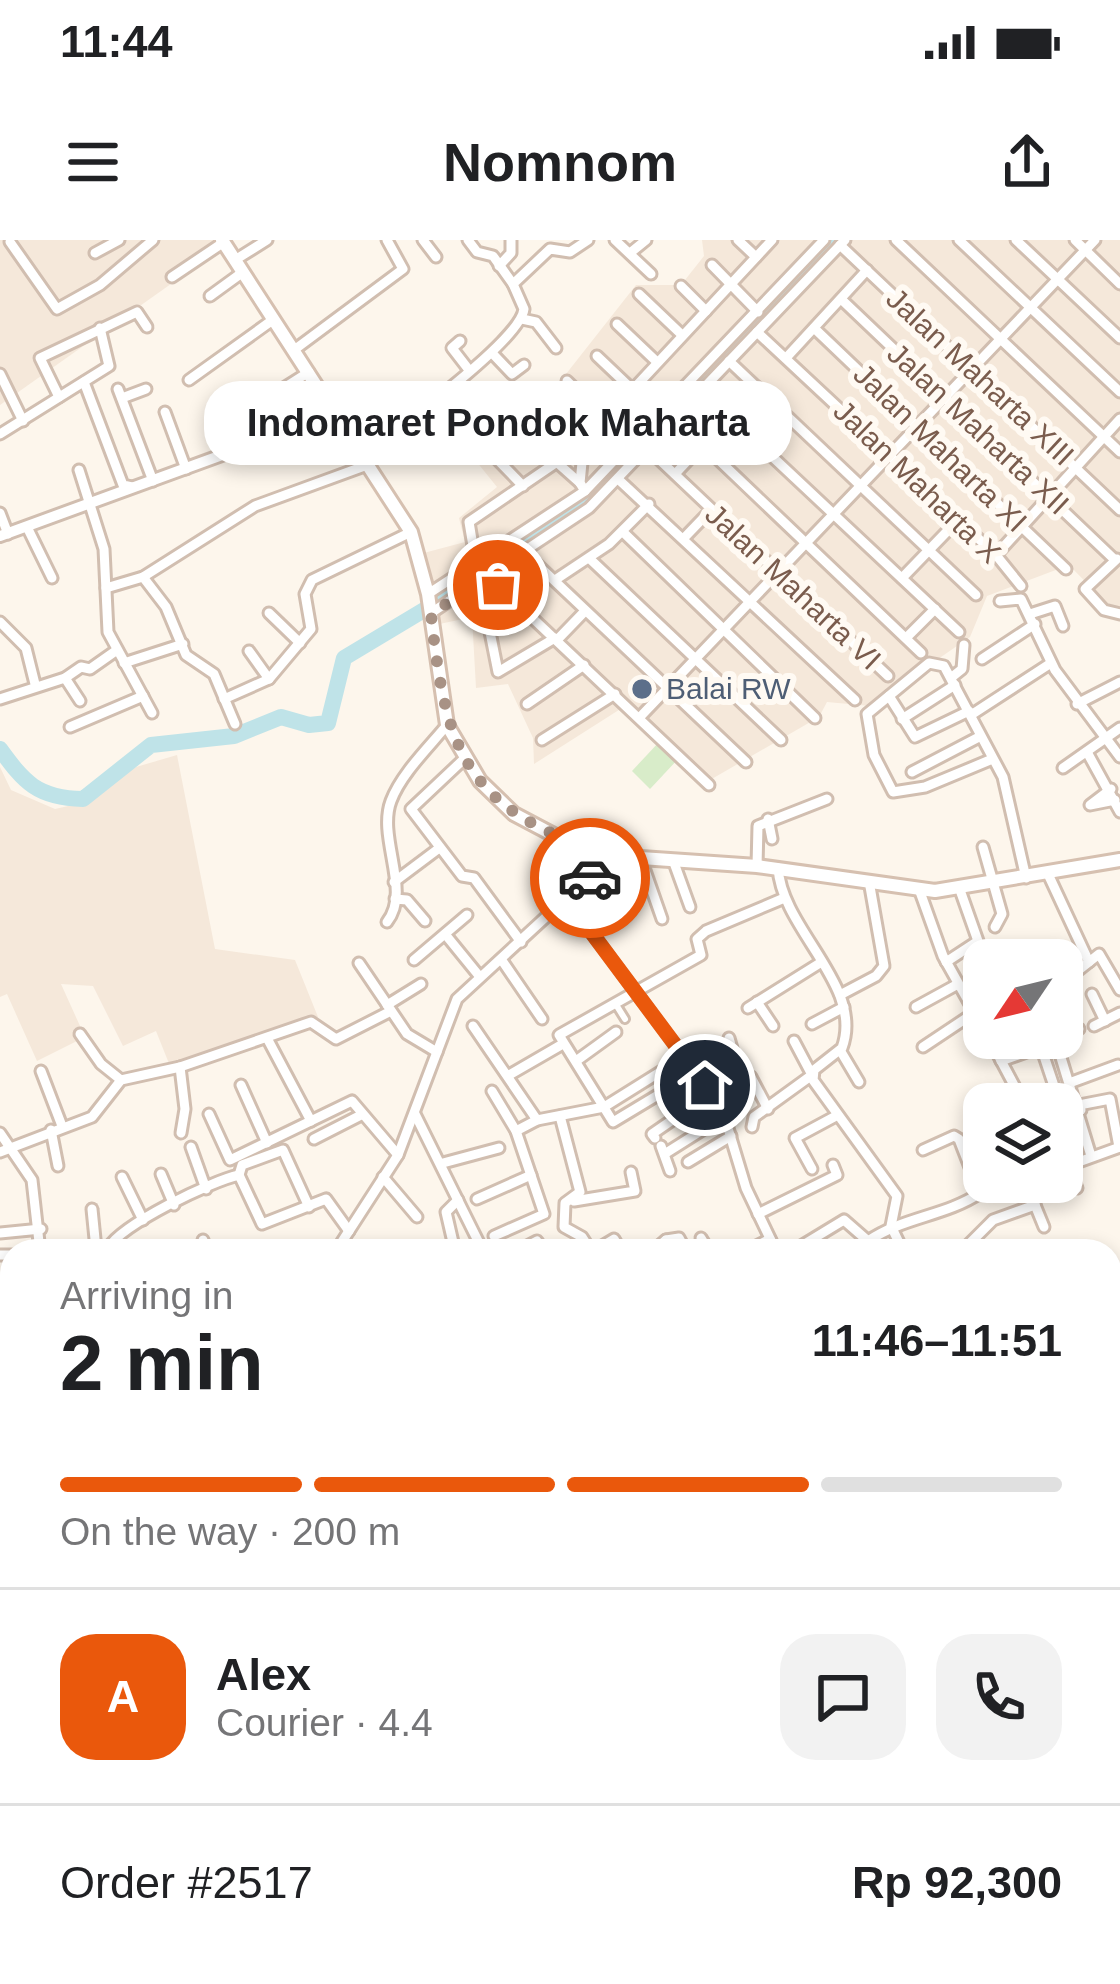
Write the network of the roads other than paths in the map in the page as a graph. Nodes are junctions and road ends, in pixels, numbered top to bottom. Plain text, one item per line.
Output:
1 (118, 240) edge
2 (153, 240) edge
3 (267, 240) edge
4 (423, 240) edge
5 (511, 240) edge
6 (588, 240) edge
7 (615, 240) edge
8 (646, 240) edge
9 (738, 240) edge
10 (772, 240) edge
11 (824, 240) edge
12 (896, 240) edge
13 (959, 240) edge
14 (1016, 240) edge
15 (1075, 240) edge
16 (1095, 240) edge
17 (11, 241) edge
18 (223, 241) edge
19 (389, 241) edge
20 (470, 243) edge
21 (842, 243) edge
22 (548, 245) edge
23 (1085, 250) junction
24 (94, 253) dead end
25 (630, 253) junction
26 (1, 254) edge
27 (460, 256) dead end
28 (436, 257) dead end
29 (756, 257) junction
30 (131, 262) junction
31 (712, 265) dead end
32 (239, 266) junction
33 (499, 266) junction
34 (867, 270) junction
35 (651, 274) dead end
36 (172, 277) dead end
37 (1057, 279) junction
38 (1118, 279) edge
39 (513, 284) junction
40 (731, 284) junction
41 (681, 286) dead end
42 (639, 294) dead end
43 (210, 296) dead end
44 (841, 299) junction
45 (1030, 308) junction
46 (706, 311) junction
47 (758, 312) junction
48 (274, 319) junction
49 (522, 320) junction
50 (617, 324) dead end
51 (147, 327) dead end
52 (100, 328) junction
53 (814, 328) junction
54 (757, 332) junction
55 (682, 335) junction
56 (1120, 338) edge
57 (1001, 339) junction
58 (460, 341) dead end
59 (32, 343) dead end
60 (556, 348) dead end
61 (294, 350) junction
62 (492, 353) junction
63 (597, 356) dead end
64 (40, 358) junction
65 (786, 358) junction
66 (729, 361) junction
67 (657, 362) junction
68 (524, 365) dead end
69 (973, 368) junction
70 (469, 370) junction
71 (309, 372) junction
72 (0, 374) edge
73 (189, 380) dead end
74 (567, 381) dead end
75 (84, 382) junction
76 (757, 387) junction
77 (146, 389) dead end
78 (632, 389) junction
79 (279, 391) dead end
80 (1120, 392) edge
81 (59, 397) junction
82 (944, 398) junction
83 (544, 409) dead end
84 (165, 412) dead end
85 (337, 413) junction
86 (659, 415) junction
87 (729, 416) junction
88 (605, 418) junction
89 (1120, 419) edge
90 (23, 421) junction
91 (516, 426) dead end
92 (918, 426) junction
93 (0, 434) edge
94 (1103, 437) junction
95 (584, 442) junction
96 (703, 445) junction
97 (646, 448) junction
98 (1120, 452) edge
99 (493, 455) dead end
100 (890, 455) junction
101 (367, 458) junction
102 (554, 464) junction
103 (1076, 467) junction
104 (186, 469) junction
105 (79, 470) dead end
106 (675, 474) junction
107 (618, 479) junction
108 (153, 481) junction
109 (862, 485) junction
110 (132, 487) junction
111 (582, 487) junction
112 (524, 488) junction
113 (1049, 496) junction
114 (91, 502) junction
115 (649, 504) junction
116 (711, 510) junction
117 (1120, 510) edge
118 (0, 512) edge
119 (834, 514) junction
120 (958, 520) junction
121 (1022, 526) junction
122 (28, 530) junction
123 (412, 532) junction
124 (623, 532) junction
125 (4, 535) edge
126 (684, 538) junction
127 (807, 544) junction
128 (930, 550) junction
129 (524, 552) junction
130 (996, 555) junction
131 (590, 559) junction
132 (1118, 559) edge
133 (476, 564) junction
134 (1066, 569) dead end
135 (778, 574) junction
136 (488, 576) junction
137 (143, 577) junction
138 (52, 578) dead end
139 (902, 578) junction
140 (555, 580) junction
141 (1021, 586) dead end
142 (106, 588) junction
143 (976, 595) dead end
144 (1000, 601) dead end
145 (751, 602) junction
146 (430, 605) junction
147 (522, 608) junction
148 (934, 609) junction
149 (585, 611) junction
150 (269, 613) dead end
151 (1120, 614) edge
152 (1032, 619) junction
153 (0, 622) edge
154 (1063, 626) dead end
155 (724, 631) junction
156 (959, 632) dead end
157 (907, 637) junction
158 (556, 639) junction
159 (300, 643) junction
160 (183, 644) junction
161 (964, 645) dead end
162 (117, 650) junction
163 (249, 651) dead end
164 (921, 653) dead end
165 (697, 658) junction
166 (982, 659) dead end
167 (124, 663) junction
168 (1051, 663) junction
169 (584, 665) junction
170 (888, 676) dead end
171 (65, 678) junction
172 (269, 680) junction
173 (953, 681) junction
174 (1120, 682) edge
175 (34, 684) junction
176 (669, 687) junction
177 (615, 694) junction
178 (889, 695) junction
179 (142, 696) junction
180 (0, 699) edge
181 (224, 699) junction
182 (80, 700) dead end
183 (855, 700) dead end
184 (527, 704) dead end
185 (1077, 704) junction
186 (152, 713) dead end
187 (970, 713) junction
188 (640, 717) junction
189 (814, 718) dead end
190 (902, 719) junction
191 (235, 724) dead end
192 (447, 724) junction
193 (70, 727) dead end
194 (1120, 728) edge
195 (979, 737) junction
196 (542, 740) dead end
197 (781, 740) dead end
198 (1105, 741) junction
199 (1087, 752) junction
200 (1120, 757) edge
201 (464, 759) junction
202 (990, 760) junction
203 (746, 762) dead end
204 (1063, 768) dead end
205 (912, 772) dead end
206 (709, 785) dead end
207 (827, 799) dead end
208 (1120, 812) edge
209 (768, 819) junction
210 (772, 839) dead end
211 (983, 847) dead end
212 (438, 849) junction
213 (616, 856) junction
214 (641, 859) junction
215 (673, 860) junction
216 (1120, 860) edge
217 (758, 866) junction
218 (778, 868) junction
219 (1048, 874) junction
220 (1026, 878) junction
221 (869, 881) junction
222 (394, 882) junction
223 (993, 884) junction
224 (919, 889) junction
225 (960, 890) junction
226 (395, 898) junction
227 (782, 899) junction
228 (568, 901) junction
229 (690, 907) dead end
230 (623, 911) dead end
231 (467, 915) dead end
232 (662, 919) dead end
233 (387, 922) dead end
234 (424, 922) dead end
235 (995, 927) dead end
236 (445, 934) junction
237 (520, 942) junction
238 (501, 959) junction
239 (413, 960) dead end
240 (946, 962) junction
241 (1089, 962) junction
242 (359, 963) dead end
243 (820, 963) junction
244 (1083, 967) edge
245 (480, 977) junction
246 (421, 984) dead end
247 (958, 984) junction
248 (639, 990) junction
249 (1120, 990) edge
250 (963, 993) edge
251 (1092, 994) dead end
252 (842, 1001) junction
253 (614, 1003) junction
254 (916, 1007) dead end
255 (389, 1008) junction
256 (1120, 1013) edge
257 (542, 1018) dead end
258 (625, 1019) dead end
259 (963, 1020) edge
260 (812, 1024) dead end
261 (473, 1026) dead end
262 (772, 1026) dead end
263 (616, 1033) dead end
264 (80, 1034) dead end
265 (729, 1037) dead end
266 (267, 1038) junction
267 (560, 1040) junction
268 (794, 1041) dead end
269 (922, 1047) dead end
270 (840, 1050) junction
271 (437, 1052) junction
272 (684, 1057) junction
273 (1007, 1059) edge
274 (1065, 1059) edge
275 (576, 1060) junction
276 (1001, 1061) joint
277 (1118, 1065) edge
278 (180, 1067) junction
279 (41, 1071) dead end
280 (696, 1072) junction
281 (509, 1075) junction
282 (812, 1075) junction
283 (752, 1077) dead end
284 (121, 1080) junction
285 (859, 1082) dead end
286 (1072, 1082) joint
287 (1013, 1083) edge
288 (241, 1085) dead end
289 (708, 1089) junction
290 (492, 1091) dead end
291 (604, 1107) junction
292 (1083, 1107) edge
293 (768, 1109) junction
294 (209, 1114) dead end
295 (361, 1114) junction
296 (415, 1114) junction
297 (560, 1116) junction
298 (836, 1116) junction
299 (723, 1117) junction
300 (537, 1120) junction
301 (311, 1121) junction
302 (1083, 1121) edge
303 (752, 1127) dead end
304 (57, 1128) junction
305 (516, 1130) junction
306 (0, 1133) edge
307 (181, 1133) dead end
308 (731, 1136) junction
309 (314, 1139) dead end
310 (267, 1143) junction
311 (661, 1146) junction
312 (191, 1147) dead end
313 (1119, 1147) edge
314 (12, 1148) junction
315 (499, 1148) dead end
316 (922, 1150) dead end
317 (0, 1152) edge
318 (398, 1155) junction
319 (1091, 1156) junction
320 (1083, 1159) edge
321 (688, 1162) dead end
322 (442, 1163) junction
323 (58, 1166) dead end
324 (812, 1169) dead end
325 (670, 1171) dead end
326 (632, 1172) dead end
327 (161, 1174) dead end
328 (239, 1175) junction
329 (531, 1175) junction
330 (383, 1177) junction
331 (120, 1178) dead end
332 (846, 1186) dead end
333 (206, 1189) junction
334 (477, 1198) dead end
335 (458, 1199) junction
336 (574, 1201) junction
337 (174, 1205) junction
338 (1034, 1205) joint
339 (309, 1207) junction
340 (839, 1207) dead end
341 (92, 1209) dead end
342 (758, 1214) junction
343 (417, 1217) dead end
344 (142, 1220) junction
345 (847, 1220) junction
346 (891, 1226) junction
347 (1044, 1227) dead end
348 (40, 1228) junction
349 (0, 1233) edge
350 (346, 1235) junction
351 (494, 1236) dead end
352 (40, 1239) edge
353 (101, 1239) edge
354 (113, 1239) edge
355 (344, 1239) edge
356 (348, 1239) edge
357 (452, 1239) edge
358 (478, 1239) edge
359 (579, 1239) edge
360 (770, 1239) edge
361 (821, 1239) edge
362 (860, 1239) edge
363 (874, 1239) edge
364 (897, 1239) edge
365 (974, 1239) edge

1 - 24 street
1 - 30 street
2 - 30 street
3 - 32 street
4 - 28 street
5 - 33 street
6 - 22 street
7 - 25 street
8 - 25 street
9 - 29 street
10 - 29 street
11 - 47 street
12 - 57 street
13 - 45 street
14 - 37 street
15 - 23 street
16 - 23 street
17 - 26 street
17 - 30 street
18 - 32 main road
18 - 36 street
19 - 61 street
20 - 27 street
20 - 33 street
21 - 34 street, Jalan Maharta XIII
21 - 54 street
22 - 39 street
23 - 37 street
23 - 38 street
25 - 35 street
29 - 40 street
31 - 40 street
32 - 43 street
32 - 48 main road
33 - 39 street
34 - 44 street
34 - 69 street, Jalan Maharta XIII
37 - 45 street
37 - 56 street
39 - 49 street
40 - 46 street
40 - 47 street
41 - 46 street
42 - 55 street
44 - 53 street
44 - 82 street, Jalan Maharta XII
45 - 57 street
45 - 80 street
46 - 55 street
47 - 86 street
48 - 61 main road
48 - 73 street
49 - 60 street
49 - 62 street
50 - 67 street
51 - 52 street
52 - 64 street
52 - 75 street
53 - 65 street
53 - 92 street, Jalan Maharta XI
54 - 65 street, Jalan Maharta X
54 - 66 street
55 - 67 street
57 - 69 street
57 - 94 street
58 - 70 street
59 - 64 street
61 - 71 main road
62 - 68 street
62 - 70 street
63 - 78 street
64 - 81 street
65 - 100 street, Jalan Maharta X
66 - 76 street
66 - 97 street
67 - 78 street
69 - 82 street
69 - 103 street, Jalan Maharta XIII
70 - 101 street
71 - 79 street
71 - 85 main road
72 - 90 street
74 - 88 street
75 - 81 street
75 - 110 street
76 - 87 street
76 - 109 street
77 - 108 street
78 - 86 street
78 - 88 street
81 - 90 street
82 - 92 street
82 - 113 street, Jalan Maharta XII
83 - 95 street
84 - 104 street
85 - 101 main road
85 - 104 street
86 - 111 street
87 - 96 street
87 - 119 street
88 - 95 street
89 - 94 street
90 - 93 street
91 - 102 street
92 - 100 street
92 - 121 street, Jalan Maharta XI
94 - 98 street
94 - 103 street
95 - 111 street
96 - 106 street
96 - 127 street
97 - 106 street, Jalan Maharta VI
97 - 107 street
99 - 112 street
100 - 109 street
100 - 120 street, Jalan Maharta X
101 - 123 main road
101 - 137 street
102 - 111 street
102 - 112 street
103 - 113 street
103 - 117 street, Jalan Maharta XIII
104 - 108 street
105 - 114 street
106 - 116 street, Jalan Maharta VI
107 - 115 street
107 - 129 street
108 - 110 street
109 - 119 street
109 - 128 street
110 - 114 street
111 - 133 street
112 - 133 street
113 - 121 street
113 - 132 street, Jalan Maharta XII
114 - 122 street
114 - 142 street
115 - 124 street
115 - 126 street
116 - 126 street
116 - 135 street, Jalan Maharta VI
118 - 125 street
119 - 127 street
119 - 139 street
120 - 128 street
120 - 130 street, Jalan Maharta X
121 - 130 street
121 - 134 street, Jalan Maharta XI
122 - 125 street
122 - 138 street
123 - 146 main road
123 - 159 street
124 - 131 street
124 - 155 street
126 - 145 street
127 - 135 street
127 - 157 street
128 - 139 street
128 - 143 street
129 - 136 street
129 - 140 street
130 - 141 street, Jalan Maharta X
131 - 140 street
131 - 165 street
132 - 151 street
133 - 146 street
135 - 145 street
135 - 170 street, Jalan Maharta VI
136 - 146 street
136 - 147 street
137 - 142 street
137 - 160 street
139 - 148 street
140 - 149 street
142 - 162 street
144 - 152 street
145 - 155 street
145 - 183 street
146 - 192 main road
147 - 158 street
147 - 158 street
148 - 156 street
148 - 157 street
149 - 158 street
149 - 176 street
150 - 159 street
152 - 154 street
152 - 166 street
152 - 168 street
153 - 175 street
155 - 165 street
155 - 189 street
157 - 164 street
158 - 169 street
159 - 172 street
160 - 167 street
160 - 181 street
161 - 173 street
162 - 167 street
162 - 171 street
163 - 172 street
165 - 176 street
165 - 197 street
167 - 179 street
168 - 185 street
168 - 187 street
169 - 177 street
169 - 184 street
171 - 175 street
171 - 182 street
172 - 181 street
173 - 178 street
173 - 187 street
173 - 190 street
174 - 185 street
175 - 180 street
176 - 188 street
176 - 203 street
177 - 188 street
177 - 196 street
178 - 190 street
178 - 202 street
179 - 186 street
179 - 193 street
181 - 191 street
185 - 198 street
187 - 190 street
187 - 195 street
188 - 206 street
192 - 201 main road
192 - 222 street
194 - 198 street
195 - 202 street
195 - 205 street
198 - 199 street
198 - 200 street
199 - 204 street
199 - 208 street
201 - 212 street
201 - 213 main road
202 - 220 street
207 - 209 street
209 - 210 street
209 - 217 street
211 - 223 street
212 - 222 street
212 - 237 street
213 - 214 main road
213 - 228 street
213 - 230 street
214 - 215 main road
214 - 232 street
215 - 217 main road
215 - 229 street
216 - 219 main road
217 - 218 main road
218 - 221 main road
218 - 227 street
219 - 220 main road
219 - 241 street
220 - 223 main road
221 - 224 main road
221 - 252 street
222 - 226 street
223 - 225 main road
223 - 235 street
224 - 225 main road
224 - 240 street
225 - 240 street
226 - 233 street
226 - 234 street
227 - 243 street
227 - 248 street
228 - 237 street
228 - 248 street
231 - 236 street
236 - 239 street
236 - 245 street
237 - 238 street
238 - 245 street
238 - 257 street
240 - 247 street
241 - 244 street
241 - 249 street
242 - 255 street
243 - 252 street
243 - 262 street
245 - 271 street
246 - 255 street
247 - 250 street
247 - 254 street
248 - 253 street
248 - 272 street
251 - 256 street
252 - 260 street
252 - 270 street
253 - 258 street
253 - 267 street
255 - 266 street
255 - 271 street
259 - 269 street
261 - 281 street
263 - 275 street
264 - 284 street
265 - 289 street
266 - 278 street
266 - 301 street
267 - 275 street
267 - 281 street
268 - 282 street
270 - 282 street
270 - 285 street
271 - 296 street
272 - 280 street
272 - 291 street
273 - 276 street
274 - 286 street
275 - 291 street
276 - 287 street
277 - 286 street
278 - 284 street
278 - 307 street
279 - 304 street
280 - 289 street
280 - 291 street
281 - 300 street
282 - 293 street
282 - 298 street
283 - 293 street
284 - 304 street
288 - 310 street
289 - 299 street
289 - 311 street
290 - 305 street
291 - 297 street
292 - 313 street
293 - 303 street
294 - 310 street
295 - 301 street
295 - 309 street
295 - 318 street
296 - 318 street
296 - 322 street
297 - 300 street
297 - 336 street
298 - 324 street
298 - 346 street
299 - 308 street
299 - 311 street
300 - 305 street
301 - 310 street
302 - 319 street
304 - 314 street
304 - 323 street
305 - 329 street
306 - 314 street
308 - 321 street
308 - 342 street
311 - 325 street
312 - 333 street
313 - 319 street
314 - 317 street
314 - 348 street
315 - 322 street
316 - 346 street
318 - 330 street
319 - 320 street
322 - 335 street
326 - 336 street
327 - 337 street
328 - 333 street
328 - 339 street
328 - 339 street
329 - 334 street
329 - 351 street
330 - 343 street
330 - 350 street
331 - 344 street
332 - 342 street
333 - 337 street
335 - 357 street
335 - 358 street
336 - 359 street
337 - 344 street
338 - 347 street
338 - 365 street
339 - 350 street
340 - 345 street
341 - 353 street
342 - 360 street
344 - 354 street
345 - 361 street
345 - 362 street
346 - 363 street
346 - 364 street
348 - 349 street
348 - 352 street
350 - 355 street
350 - 356 street

